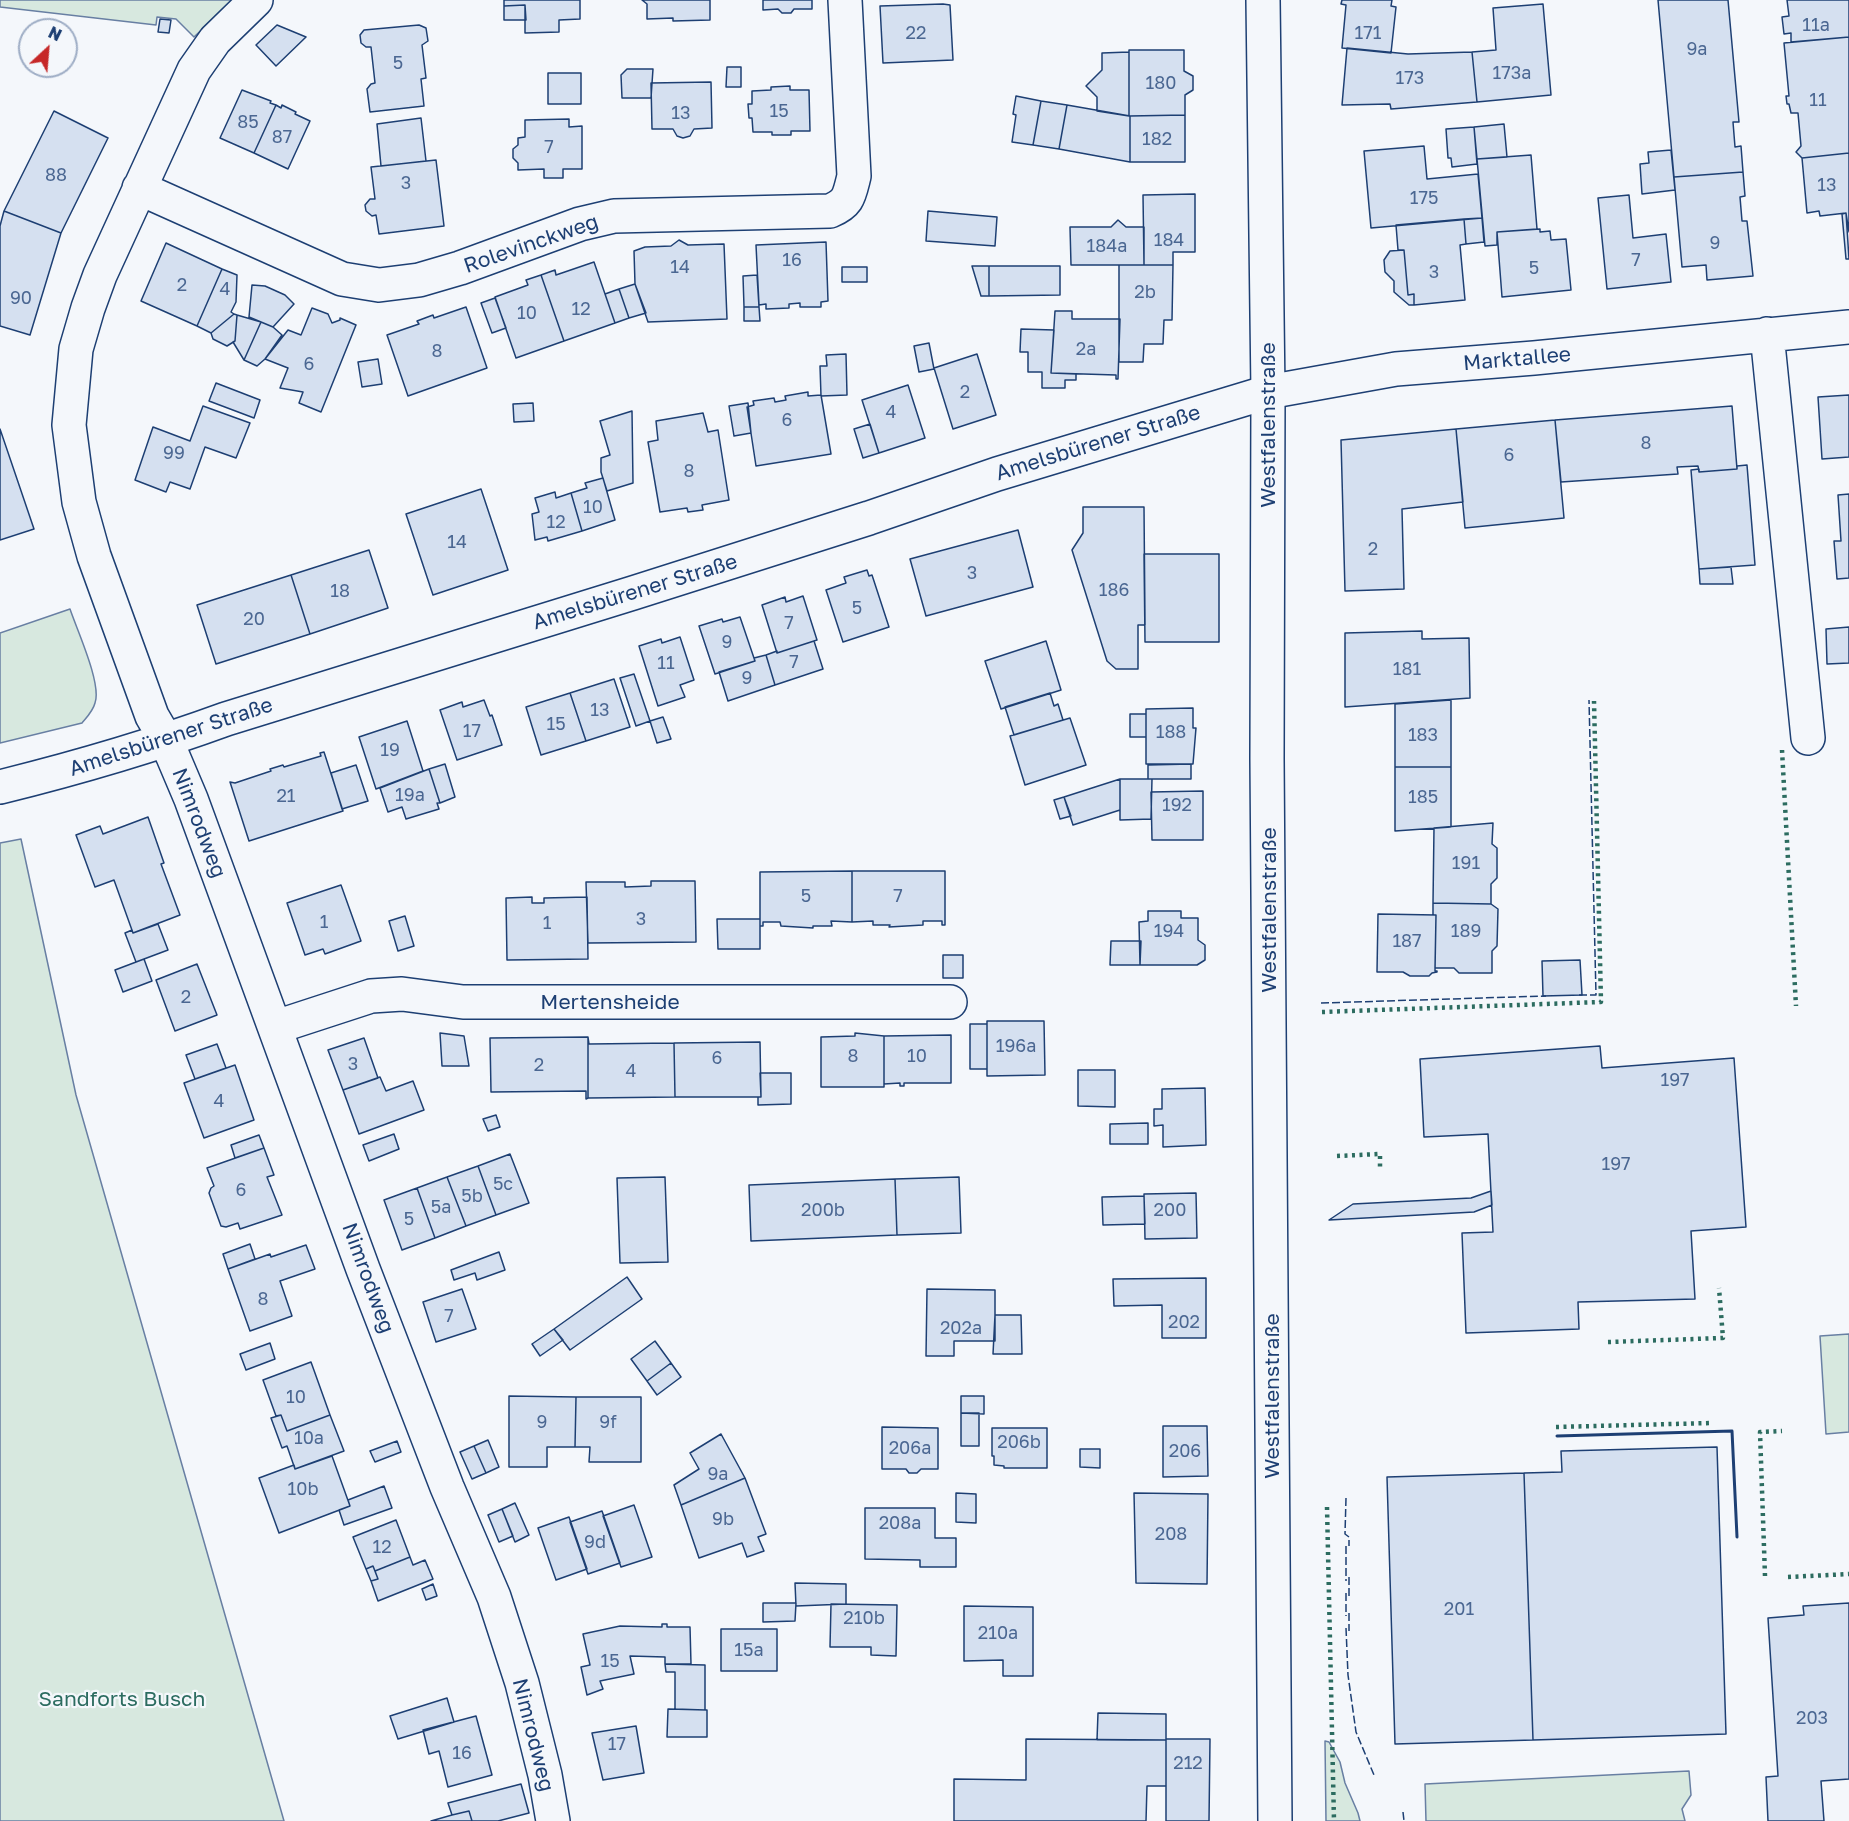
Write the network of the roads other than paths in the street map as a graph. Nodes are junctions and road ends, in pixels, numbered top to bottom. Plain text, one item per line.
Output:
1 (256, 0) edge
2 (844, 0) edge
3 (1263, 0) edge
4 (139, 188) junction
5 (1849, 327) edge
6 (1767, 334) junction
7 (1268, 392) junction
8 (1808, 738) dead end
9 (166, 740) junction
10 (0, 787) edge
11 (950, 1002) dead end
12 (276, 1027) junction
13 (553, 1821) edge
14 (1275, 1821) edge

1 - 4 street, Nimrodweg
2 - 4 street, Rolevinckweg
3 - 7 street, Westfalenstraße
4 - 9 street, Nimrodweg
5 - 6 street, Marktallee
6 - 7 street, Marktallee
6 - 8 street
7 - 9 street, Amelsbürener Straße
7 - 14 street, Westfalenstraße
9 - 10 street, Amelsbürener Straße
9 - 12 street, Nimrodweg
11 - 12 street, Mertensheide
12 - 13 street, Nimrodweg

